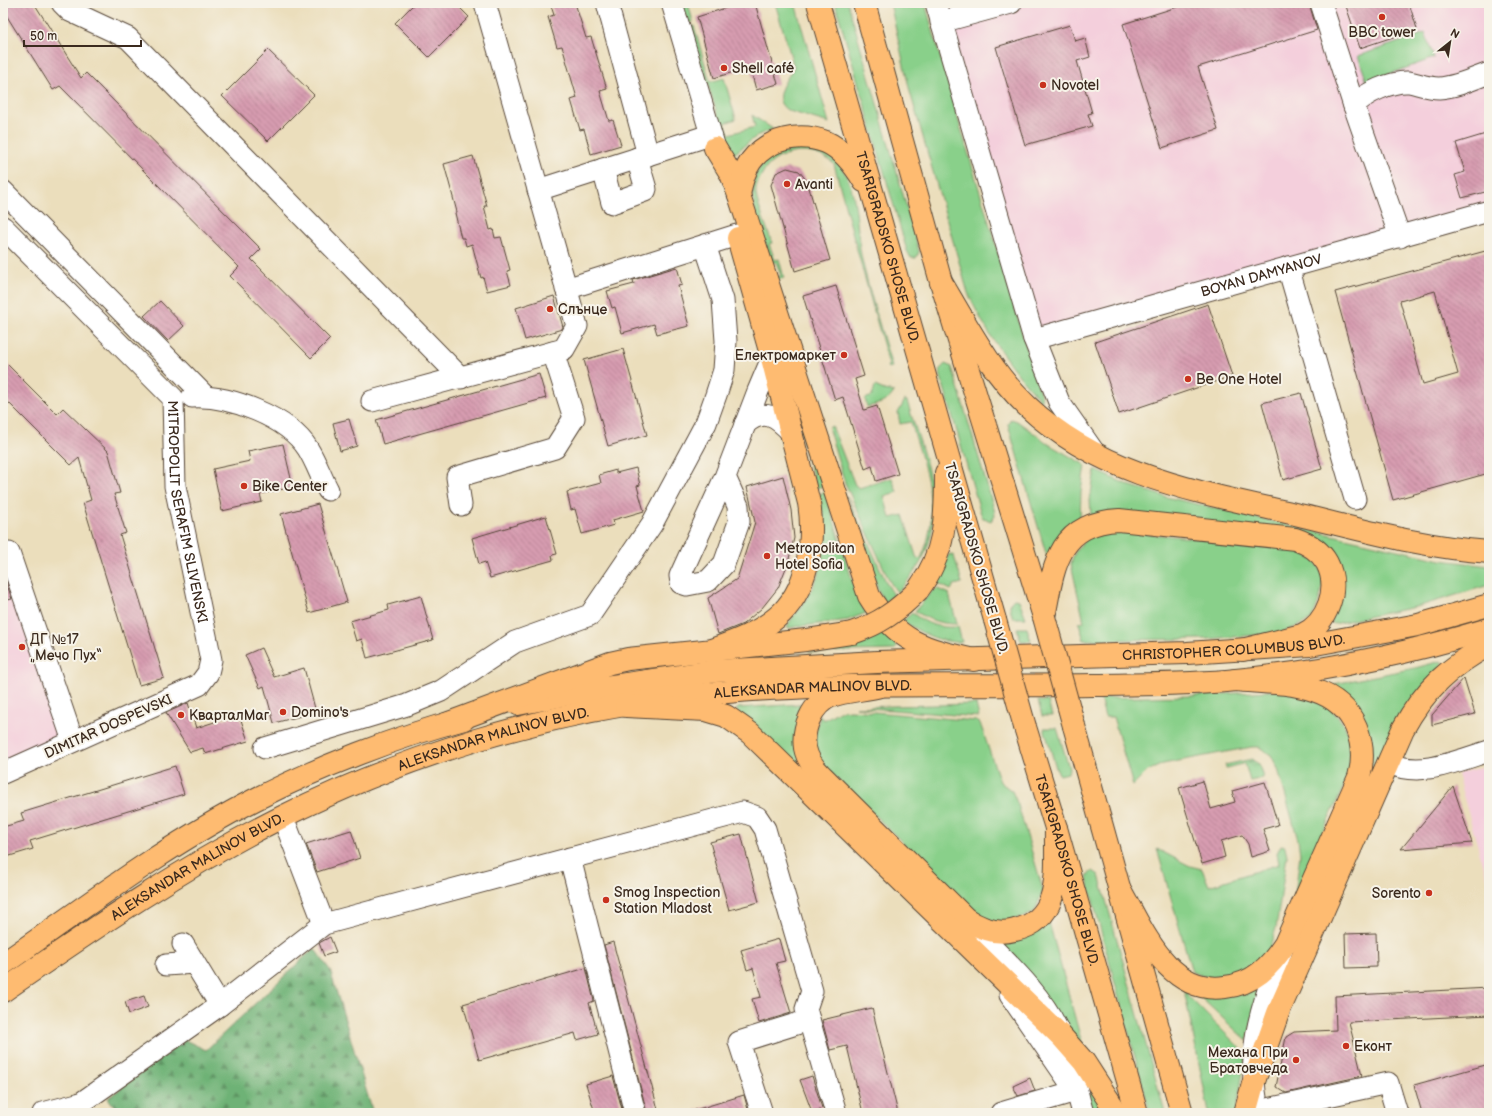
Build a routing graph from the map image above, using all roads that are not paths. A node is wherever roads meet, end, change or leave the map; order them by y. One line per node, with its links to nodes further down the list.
1 (62, 3): 30 (street)
2 (485, 3): 15 (street)
3 (607, 3): 13 (street)
4 (672, 3): 12 (street)
5 (818, 3): 19 (main road, TSARIGRADSKO SHOSE BLVD.)
6 (864, 3): 25 (main road)
7 (1011, 3): 9 (street)
8 (1321, 3): 11 (street)
9 (938, 13): 27 (street)
10 (1489, 73): 11 (street)
11 (1354, 106): 22 (street)
12 (712, 142): 13 (street); 17 (main road); 21 (main road)
13 (643, 156): 14 (street); 14 (street)
14 (603, 169): 15 (street)
15 (538, 190): 26 (street)
16 (3, 191): 31 (street)
17 (739, 195): 19 (main road); 50 (main road)
18 (1489, 211): 22 (street, BOYAN DAMYANOV)
19 (879, 216): 36 (main road, TSARIGRADSKO SHOSE BLVD.)
20 (3, 227): 32 (street, MITROPOLIT SERAFIM SLIVENSKI)
21 (737, 235): 23 (street); 29 (main road)
22 (1400, 237): 24 (street, BOYAN DAMYANOV)
23 (706, 245): 26 (street); 58 (street)
24 (1288, 267): 27 (street, BOYAN DAMYANOV); 40 (street)
25 (941, 282): 37 (main road); 45 (main road)
26 (566, 289): 28 (street)
27 (1034, 339): 37 (street)
28 (553, 352): 30 (street); 41 (street)
29 (772, 358): 34 (street); 35 (main road)
30 (461, 378): 33 (street)
31 (205, 396): 32 (street); 39 (street)
32 (173, 398): 51 (street, MITROPOLIT SERAFIM SLIVENSKI)
33 (372, 401)
34 (745, 424): 35 (street); 38 (street)
35 (792, 433): 48 (main road)
36 (946, 448): 48 (main road, bridge); 63 (main road, TSARIGRADSKO SHOSE BLVD., bridge)
37 (1097, 456): 42 (main road)
38 (725, 477): 38 (street)
39 (328, 490)
40 (1355, 499)
41 (461, 505)
42 (1489, 552)
43 (9, 553): 57 (street)
44 (1489, 605): 49 (main road, CHRISTOPHER COLUMBUS BLVD.)
45 (1044, 617): 49 (main road); 65 (main road, bridge)
46 (1489, 629): 52 (main road, CHRISTOPHER COLUMBUS BLVD.)
47 (1489, 645): 60 (main road)
48 (714, 648): 56 (main road)
49 (1242, 650): 50 (main road, CHRISTOPHER COLUMBUS BLVD.)
50 (974, 660): 56 (main road, ALEKSANDAR MALINOV BLVD.)
51 (208, 673): 57 (street, DIMITAR DOSPEVSKI)
52 (1235, 680): 54 (main road, CHRISTOPHER COLUMBUS BLVD.); 69 (main road)
53 (880, 686): 54 (main road, ALEKSANDAR MALINOV BLVD.); 55 (main road, ALEKSANDAR MALINOV BLVD.); 66 (main road)
54 (1044, 686)
55 (626, 706): 62 (main road, ALEKSANDAR MALINOV BLVD.); 70 (main road)
56 (446, 724): 72 (main road, ALEKSANDAR MALINOV BLVD.)
57 (73, 741): 61 (street, DIMITAR DOSPEVSKI)
58 (265, 748)
59 (1489, 751): 60 (street)
60 (1388, 763): 78 (main road)
61 (3, 773)
62 (283, 817): 67 (street); 74 (main road, ALEKSANDAR MALINOV BLVD.)
63 (1056, 828): 66 (main road); 88 (main road, TSARIGRADSKO SHOSE BLVD.)
64 (570, 858): 67 (street); 76 (street); 82 (street)
65 (1119, 888): 69 (main road); 89 (main road)
66 (956, 910): 77 (street)
67 (324, 924): 75 (street)
68 (183, 944): 71 (street)
69 (1285, 944): 78 (street)
70 (983, 958): 77 (main road); 79 (street)
71 (194, 963): 73 (street); 75 (street)
72 (3, 964)
73 (166, 965)
74 (3, 991)
75 (220, 1005): 81 (street)
76 (810, 1020): 83 (street); 84 (street)
77 (1061, 1036): 79 (street); 87 (main road)
78 (1253, 1084): 80 (main road)
79 (1076, 1091): 85 (street); 86 (street)
80 (1254, 1112): 90 (street)
81 (43, 1113)
82 (635, 1113)
83 (762, 1113)
84 (836, 1113)
85 (1002, 1113)
86 (1083, 1113)
87 (1117, 1113)
88 (1138, 1113)
89 (1182, 1113)
90 (1398, 1113)

